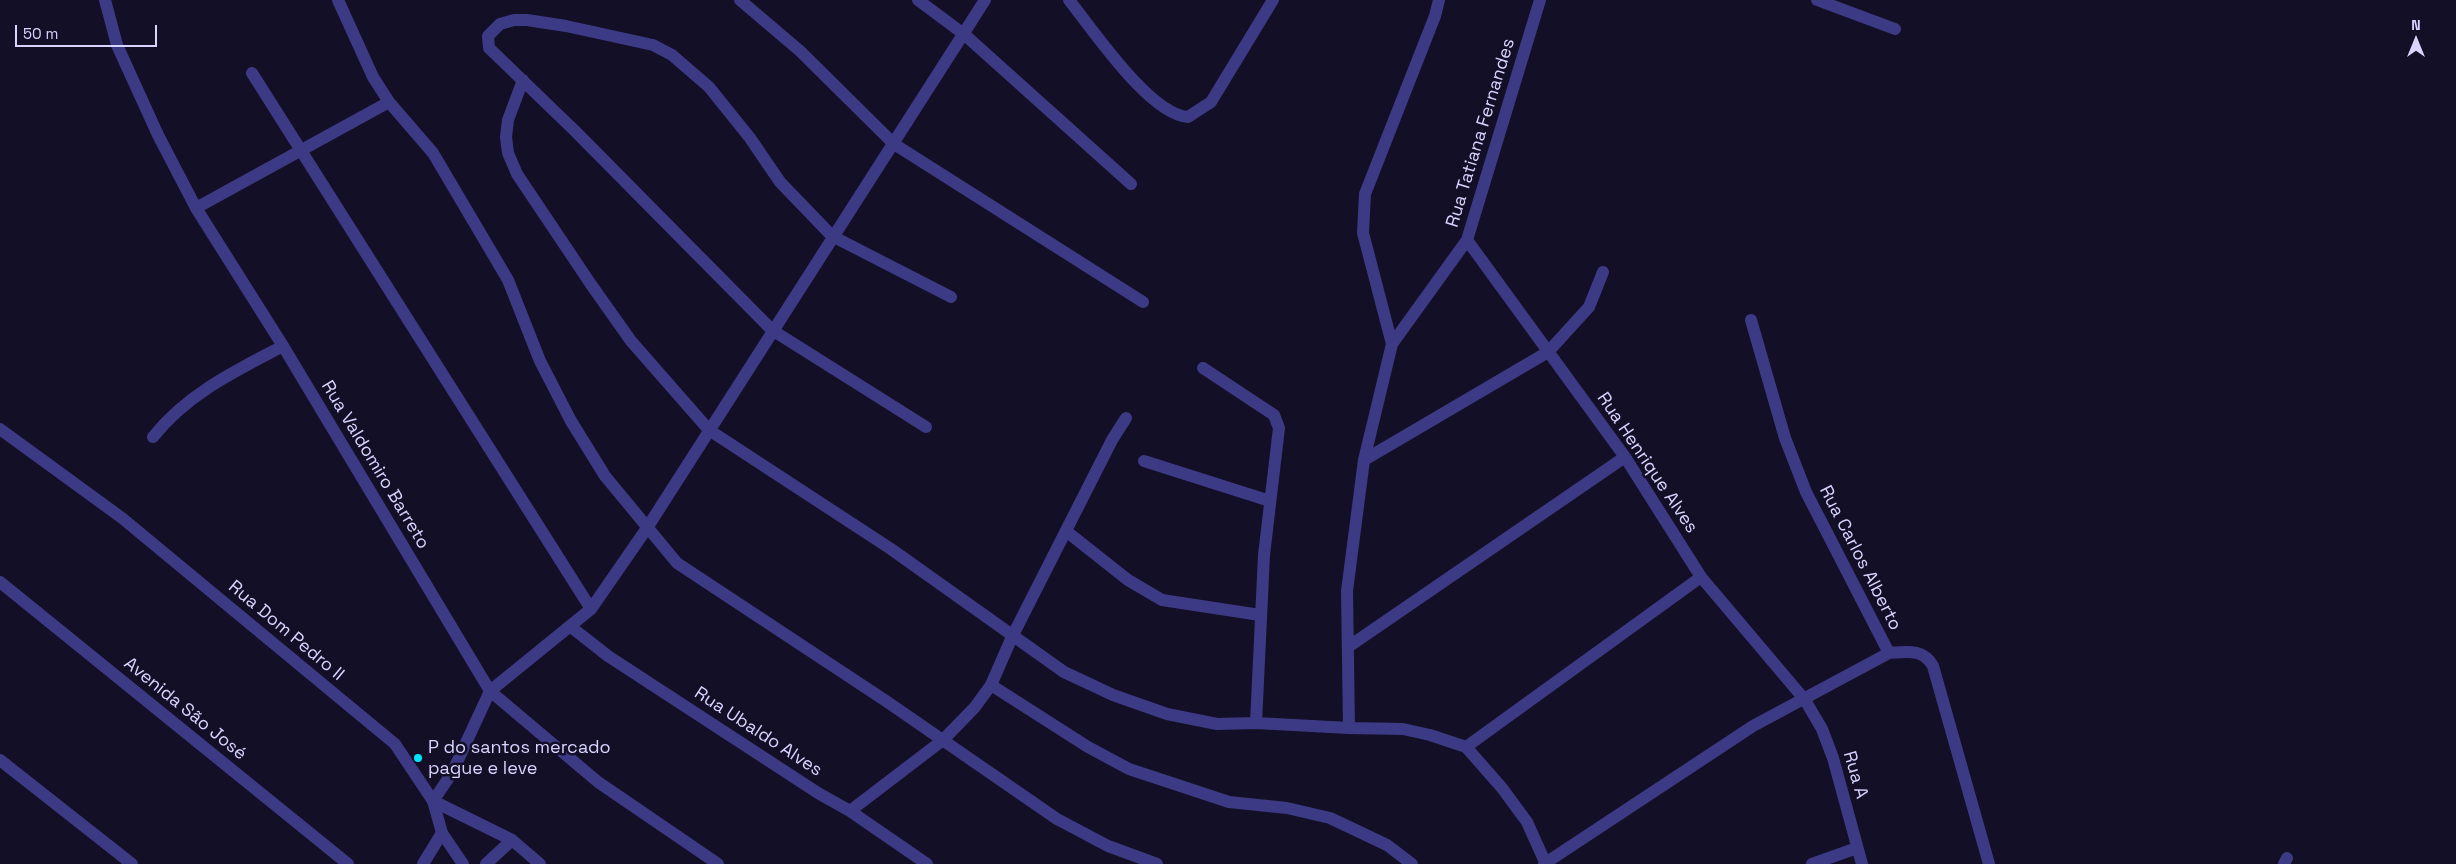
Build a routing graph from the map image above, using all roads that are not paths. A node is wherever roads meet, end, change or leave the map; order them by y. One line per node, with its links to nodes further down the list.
1 (105, 0): 19 (street, Rua Valdomiro Barreto)
2 (338, 0): 15 (street)
3 (740, 0): 16 (street)
4 (918, 0): 12 (street)
5 (985, 0): 12 (street)
6 (1069, 0): 7 (street)
7 (1273, 0)
8 (1439, 0): 27 (street)
9 (1540, 0): 21 (street, Rua Tatiana Fernandes)
10 (1817, 0): 11 (street)
11 (1895, 28)
12 (964, 35): 16 (street); 18 (street)
13 (252, 72): 17 (street)
14 (523, 80): 20 (street); 26 (street); 34 (street)
15 (389, 102): 17 (street); 40 (street)
16 (894, 144): 20 (street); 24 (street)
17 (300, 150): 19 (street); 44 (street)
18 (1131, 184)
19 (196, 208): 28 (street, Rua Valdomiro Barreto)
20 (832, 236): 23 (street); 26 (street)
21 (1467, 240): 27 (street, Rua Tatiana Fernandes); 29 (street, Rua Henrique Alves)
22 (1603, 272): 29 (street)
23 (951, 297)
24 (1143, 302)
25 (1751, 320): 49 (street, Rua Carlos Alberto)
26 (772, 330): 32 (street); 34 (street)
27 (1392, 344): 37 (street)
28 (283, 346): 35 (street); 51 (street, Rua Valdomiro Barreto)
29 (1548, 352): 36 (street, Rua Henrique Alves); 37 (street)
30 (1203, 368): 39 (street)
31 (1126, 418): 41 (street)
32 (926, 426)
33 (0, 429): 58 (street, Rua Dom Pedro II)
34 (709, 430): 40 (street); 47 (street)
35 (152, 437)
36 (1625, 457): 42 (street, Rua Henrique Alves); 48 (street)
37 (1364, 460): 48 (street)
38 (1144, 461): 39 (street)
39 (1270, 501): 45 (street)
40 (647, 528): 44 (street); 55 (street)
41 (1066, 531): 45 (street); 47 (street)
42 (1701, 577): 52 (street, Rua Henrique Alves); 56 (street)
43 (0, 582): 65 (street, Avenida São José)
44 (591, 609): 46 (street)
45 (1260, 615): 53 (street)
46 (571, 628): 51 (street); 59 (street, Rua Ubaldo Alves)
47 (1012, 637): 50 (street); 53 (street)
48 (1348, 647): 54 (street)
49 (1889, 653): 52 (street); 76 (street, Rua Carlos Alberto)
50 (991, 685): 55 (street); 73 (street)
51 (490, 691): 58 (street); 70 (street, Rua Valdomiro Barreto)
52 (1805, 700): 62 (street, Rua A); 63 (street)
53 (1256, 723): 54 (street)
54 (1349, 728): 56 (street)
55 (943, 740): 59 (street); 72 (street)
56 (1466, 747): 63 (street)
57 (0, 760): 64 (street)
58 (434, 800): 60 (street); 61 (street, Rua Dom Pedro II)
59 (850, 811): 71 (street, Rua Ubaldo Alves)
60 (442, 833): 66 (street); 67 (street)
61 (512, 840): 68 (street); 69 (street, Rua Dom Pedro II)
62 (1858, 848): 74 (street); 75 (street, Rua A)
63 (1544, 863)
64 (132, 864)
65 (348, 864)
66 (423, 864)
67 (462, 864)
68 (486, 864)
69 (540, 864)
70 (718, 864)
71 (927, 864)
72 (1157, 864)
73 (1412, 864)
74 (1812, 864)
75 (1862, 864)
76 (1989, 864)

